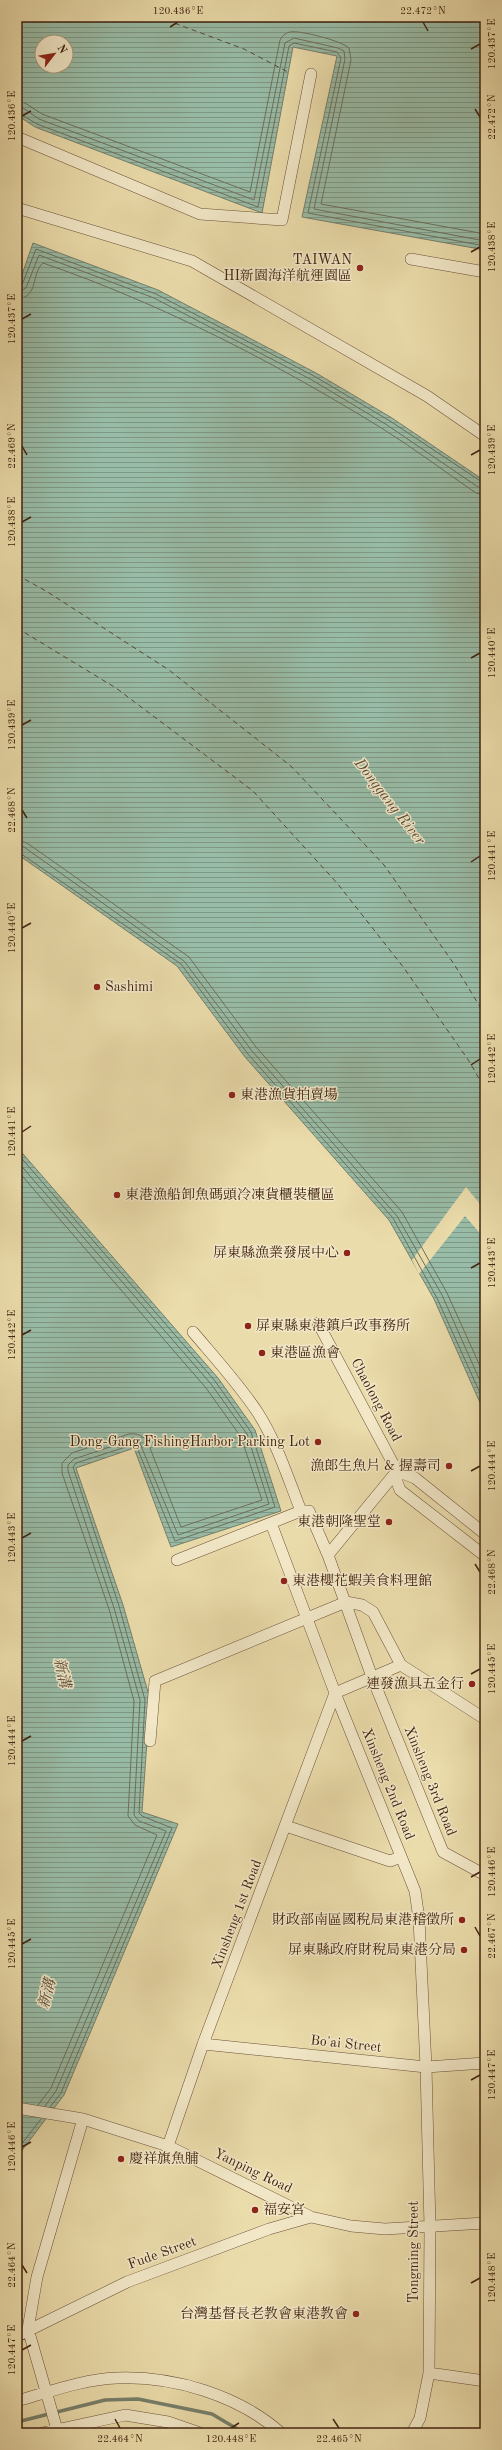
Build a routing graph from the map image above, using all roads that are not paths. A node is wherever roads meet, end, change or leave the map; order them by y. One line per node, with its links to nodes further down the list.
1 (311, 74): 2 (street)
2 (17, 137)
3 (17, 208): 6 (street)
4 (412, 259): 5 (street)
5 (485, 272)
6 (485, 436)
7 (318, 1323): 9 (street, Chaolong Road)
8 (193, 1332): 10 (street, Xinsheng 3rd Road)
9 (397, 1471): 12 (street); 13 (street); 14 (street, Chaolong Road)
10 (301, 1511): 11 (street); 13 (street, Xinsheng 3rd Road)
11 (271, 1523): 15 (street); 17 (street, Xinsheng 2nd Road)
12 (485, 1534)
13 (328, 1555): 16 (street, Xinsheng 3rd Road)
14 (485, 1556)
15 (177, 1560)
16 (346, 1602): 17 (street); 18 (street); 19 (street, Xinsheng 3rd Road)
17 (308, 1618): 20 (street, Xinsheng 2nd Road); 22 (street)
18 (401, 1665): 19 (street); 21 (street)
19 (372, 1677): 20 (street); 25 (street, Xinsheng 3rd Road)
20 (335, 1692): 23 (street, Xinsheng 1st Road); 24 (street, Xinsheng 2nd Road)
21 (485, 1719)
22 (150, 1741)
23 (286, 1826): 24 (street); 26 (street, Xinsheng 1st Road)
24 (401, 1857): 28 (street, Xinsheng 2nd Road)
25 (485, 1875)
26 (203, 2044): 28 (street, Bo'ai Street); 31 (street, Xinsheng 1st Road)
27 (485, 2063): 28 (street, Bo'ai Street)
28 (426, 2067): 34 (street, Tongming Street)
29 (17, 2108): 30 (street, Yanping Road)
30 (83, 2119): 31 (street, Yanping Road); 35 (street)
31 (168, 2146): 32 (street, Yanping Road)
32 (311, 2217): 34 (street, Yanping Road); 35 (street, Fude Street)
33 (485, 2223): 34 (street, Yanping Road)
34 (430, 2227): 37 (street, Tongming Street)
35 (28, 2329): 36 (street, Fude Street); 39 (street)
36 (17, 2336)
37 (429, 2373): 38 (street); 45 (street, Tongming Street)
38 (485, 2381)
39 (47, 2398): 40 (street); 41 (street); 44 (street)
40 (17, 2401)
41 (56, 2428): 42 (street); 43 (street)
42 (42, 2433)
43 (200, 2433)
44 (280, 2433)
45 (412, 2433)

